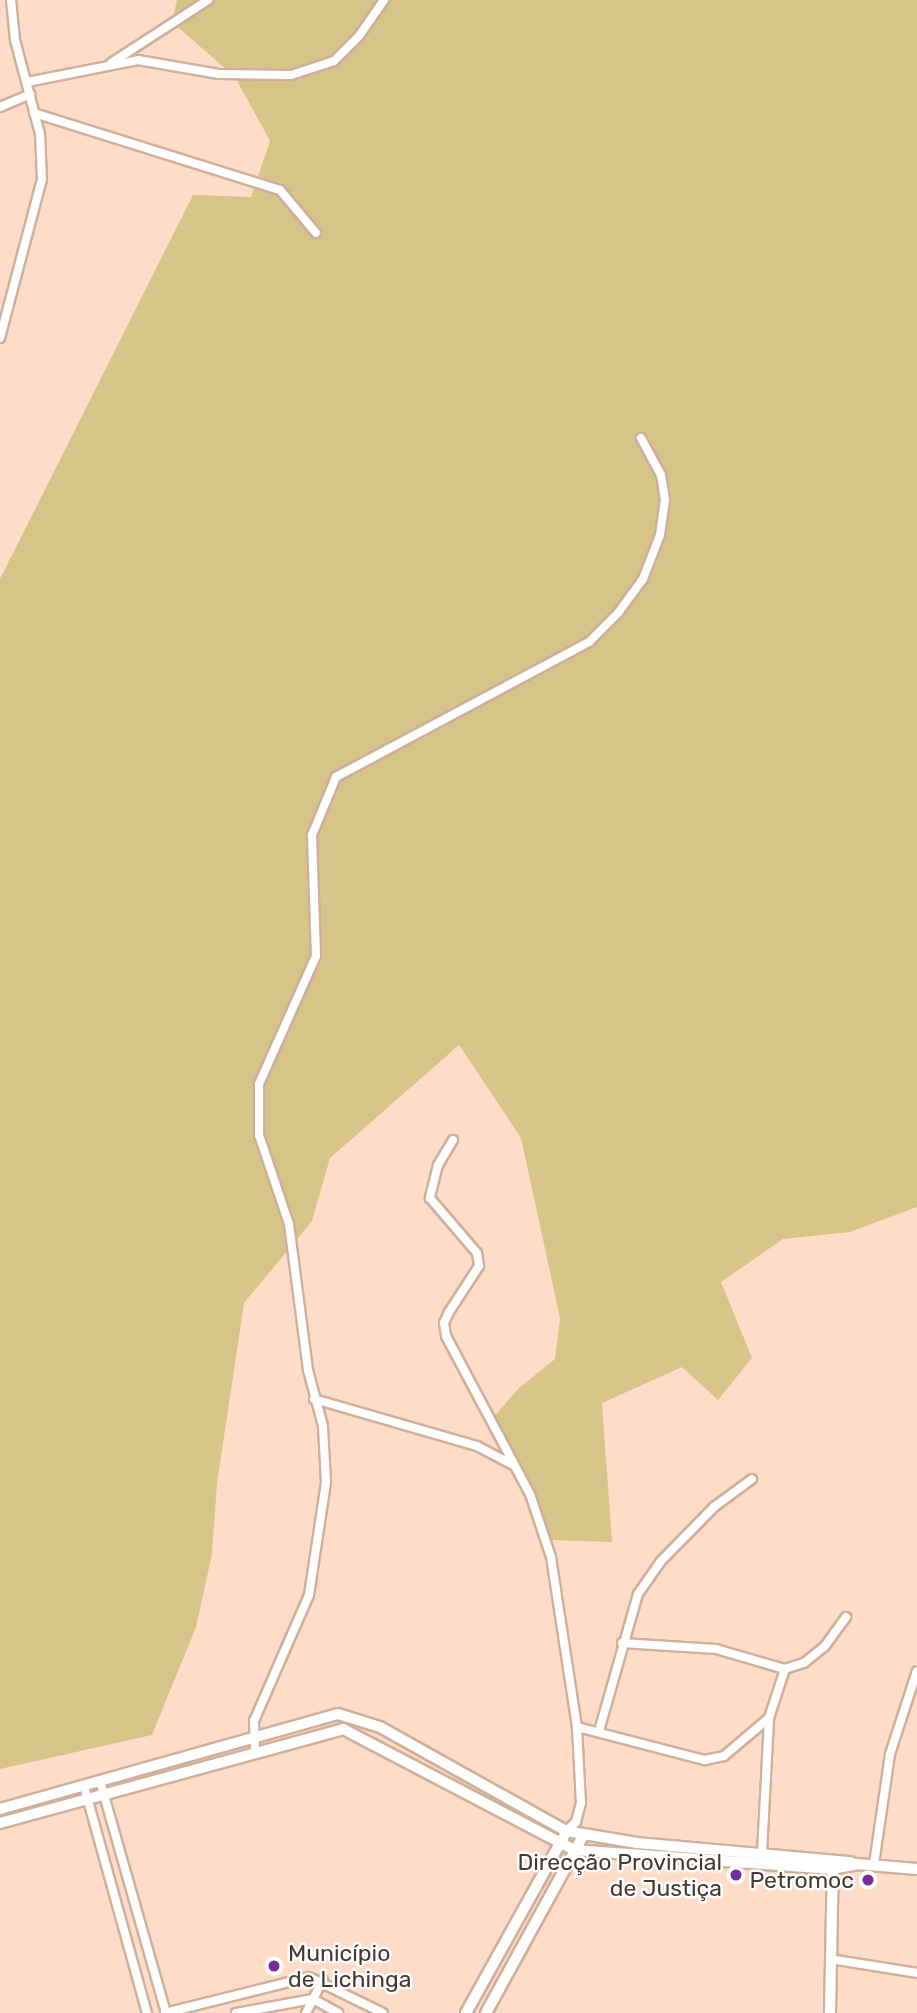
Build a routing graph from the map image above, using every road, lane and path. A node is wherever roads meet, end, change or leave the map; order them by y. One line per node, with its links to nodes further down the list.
1 (11, 0): 5 (street)
2 (208, 0): 4 (street)
3 (384, 0): 4 (street)
4 (109, 64): 5 (street)
5 (27, 82): 6 (street)
6 (30, 94): 7 (street); 8 (street)
7 (0, 107)
8 (34, 113): 9 (street); 10 (street)
9 (316, 233)
10 (0, 338)
11 (641, 438): 13 (street)
12 (453, 1140): 14 (street)
13 (314, 1399): 14 (street); 25 (street)
14 (515, 1466): 22 (street)
15 (752, 1479): 17 (street)
16 (846, 1617): 18 (street)
17 (622, 1643): 18 (street); 24 (street)
18 (785, 1669): 21 (street)
19 (917, 1671): 46 (street)
20 (338, 1714): 23 (main road); 25 (main road); 28 (main road)
21 (769, 1718): 24 (street); 44 (street)
22 (577, 1727): 24 (street); 38 (street)
23 (343, 1729): 26 (main road); 30 (main road)
24 (598, 1731)
25 (251, 1736): 26 (street); 27 (main road)
26 (255, 1750): 29 (main road)
27 (191, 1754): 29 (main road); 32 (main road)
28 (444, 1764): 30 (main road); 31 (main road)
29 (193, 1768): 35 (main road)
30 (438, 1777): 34 (main road)
31 (469, 1778): 34 (main road); 40 (main road)
32 (100, 1782): 33 (main road); 35 (street)
33 (84, 1786): 36 (street); 37 (main road)
34 (461, 1791): 42 (main road)
35 (104, 1795): 36 (main road); 48 (street)
36 (88, 1800): 39 (main road); 49 (street)
37 (0, 1809)
38 (576, 1822): 40 (street); 41 (street)
39 (0, 1823)
40 (566, 1831): 41 (main road); 42 (street)
41 (583, 1836): 43 (street); 44 (main road)
42 (559, 1845): 43 (main road); 62 (street)
43 (574, 1850): 45 (main road); 63 (street)
44 (762, 1853): 45 (main road)
45 (832, 1864): 46 (main road); 50 (street)
46 (874, 1864): 47 (main road)
47 (917, 1869)
48 (134, 1907): 49 (street); 57 (street)
49 (119, 1912): 56 (street)
50 (830, 1959): 51 (street); 64 (street)
51 (917, 1973)
52 (323, 1980): 53 (street); 54 (street); 61 (street)
53 (263, 1987): 55 (street); 57 (street)
54 (313, 1999): 55 (street); 59 (street); 60 (street)
55 (266, 2006): 58 (street)
56 (147, 2013)
57 (166, 2013)
58 (236, 2013)
59 (306, 2013)
60 (338, 2013)
61 (383, 2013)
62 (466, 2013)
63 (486, 2013)
64 (830, 2013)

